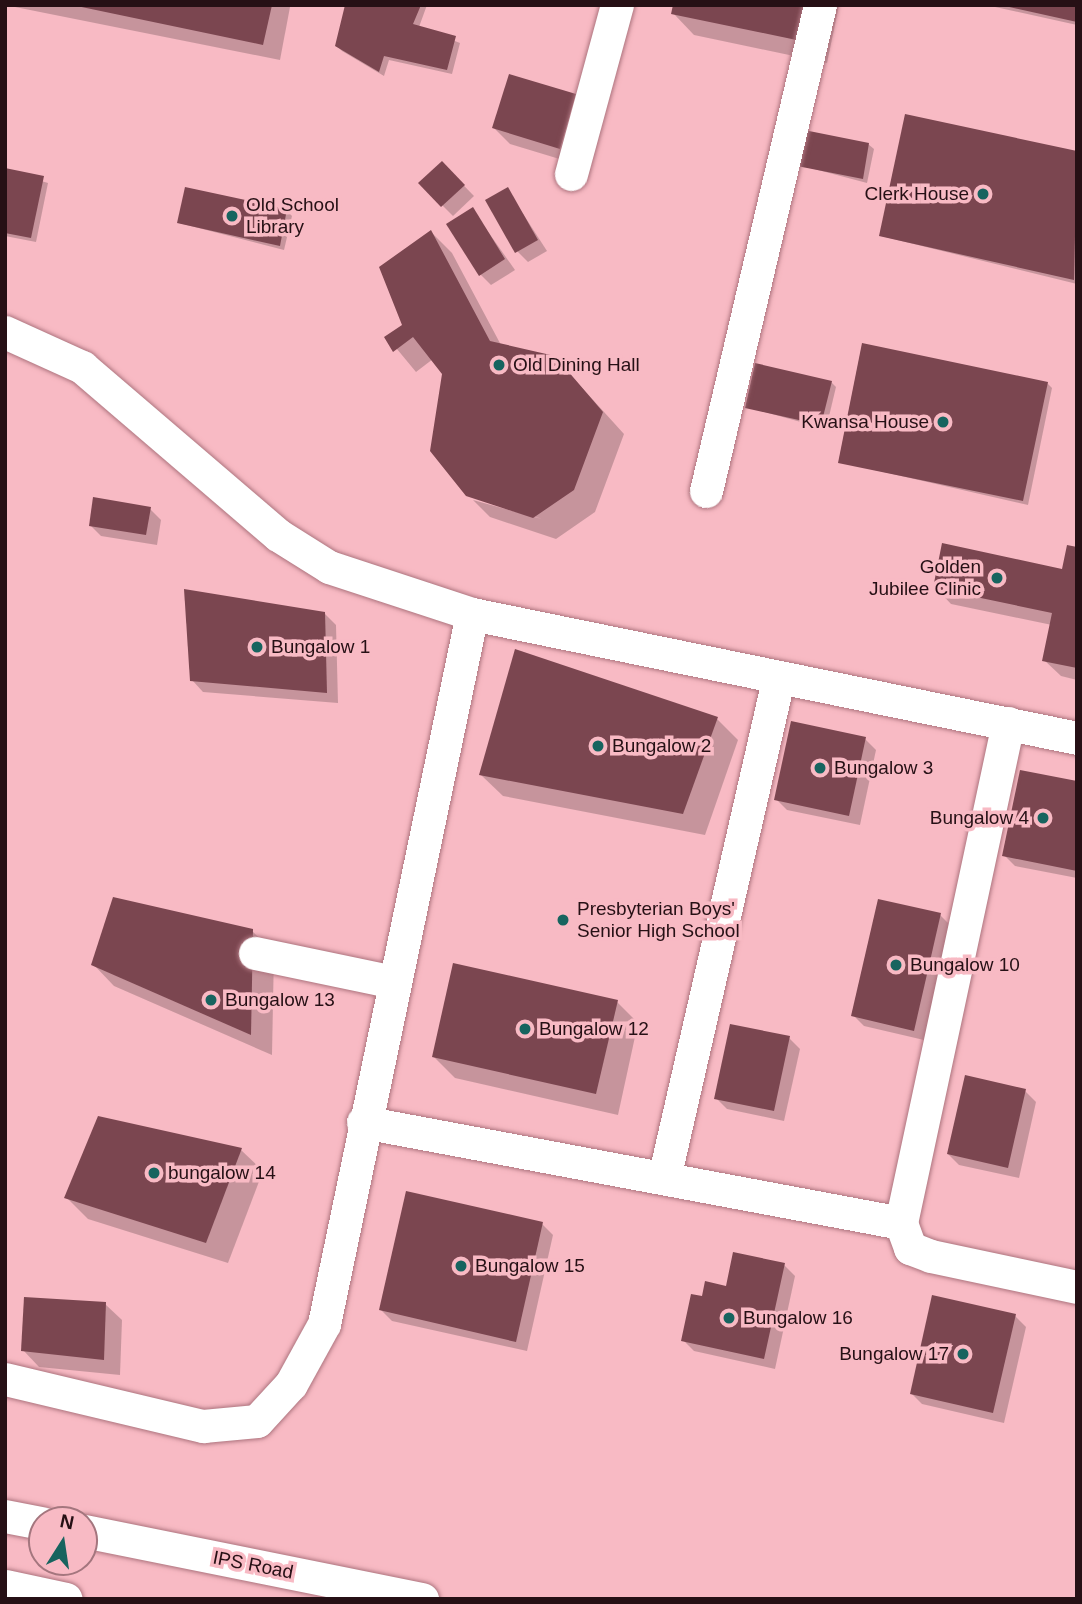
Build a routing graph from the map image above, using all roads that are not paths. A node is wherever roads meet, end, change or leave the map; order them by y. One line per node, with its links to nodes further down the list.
1 (617, 5): 3 (street)
2 (820, 5): 5 (street)
3 (571, 174)
4 (13, 342): 6 (street)
5 (706, 491)
6 (472, 614): 7 (street); 11 (street)
7 (778, 680): 8 (street); 13 (street)
8 (1008, 723): 9 (street); 14 (street)
9 (1077, 738)
10 (255, 953): 11 (street)
11 (394, 982): 12 (street)
12 (363, 1122): 13 (street); 16 (street)
13 (664, 1178): 14 (street)
14 (901, 1223): 15 (street)
15 (1077, 1287)
16 (5, 1379)
17 (5, 1516): 18 (street)
18 (28, 1520)
19 (98, 1534): 22 (street, IPS Road)
20 (5, 1586): 21 (street)
21 (66, 1599)
22 (422, 1599)

